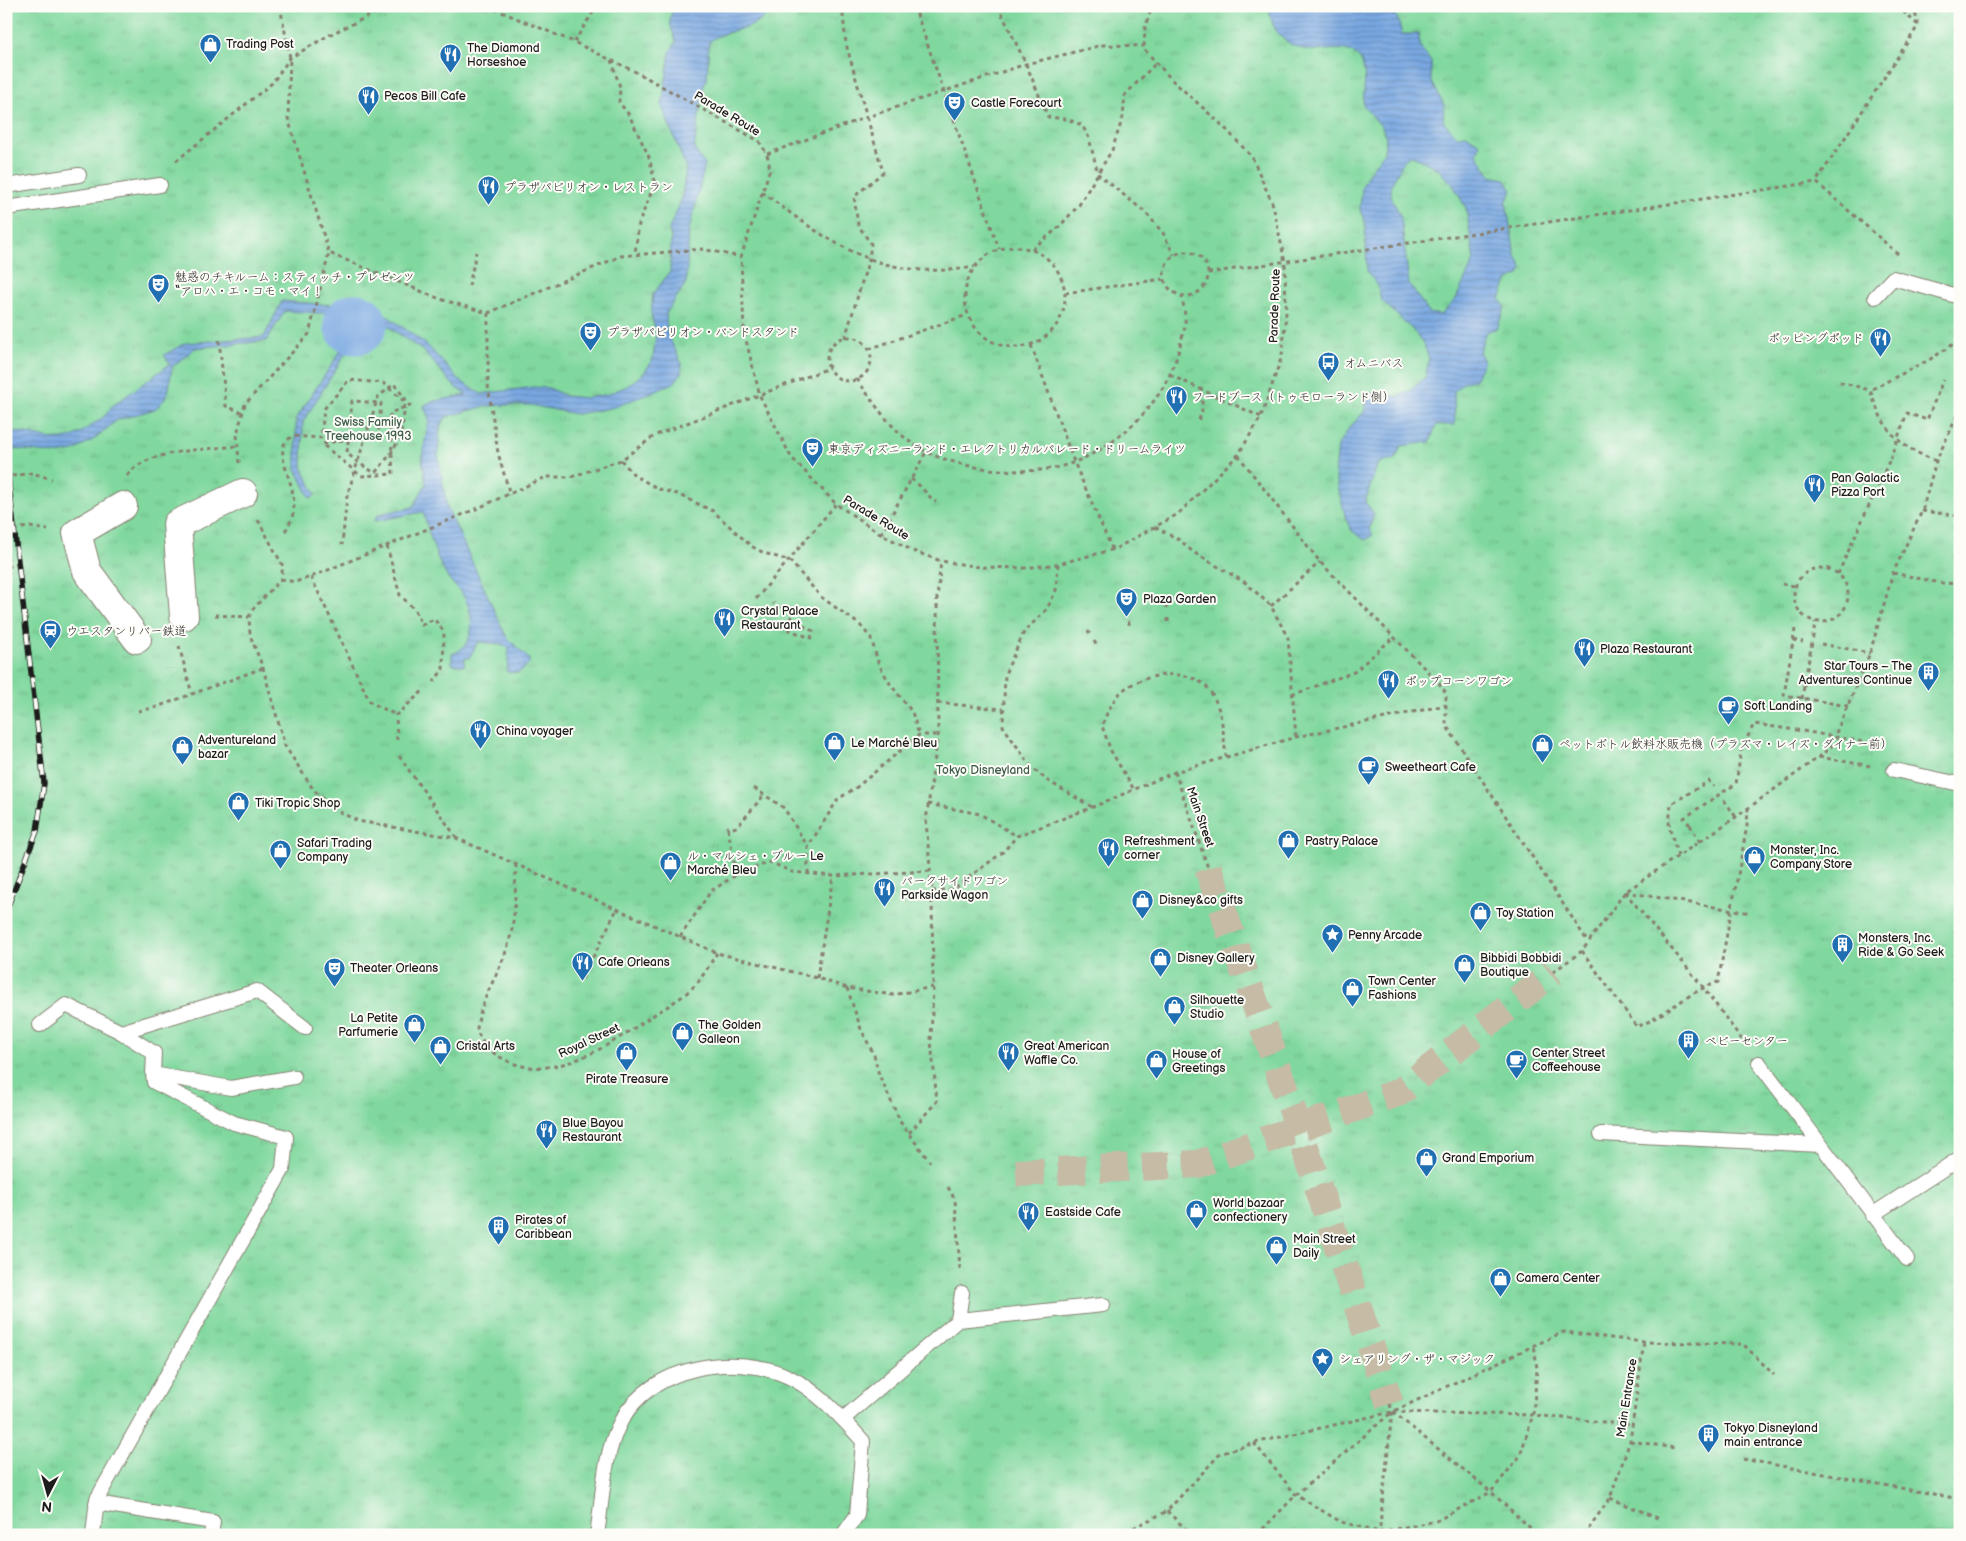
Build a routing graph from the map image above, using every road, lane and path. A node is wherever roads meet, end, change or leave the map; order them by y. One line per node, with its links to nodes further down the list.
1 (280, 6): 14 (path)
2 (390, 6): 14 (path)
3 (488, 6): 12 (path, Parade Route)
4 (597, 6): 12 (path)
5 (842, 6): 19 (path)
6 (914, 6): 18 (path)
7 (998, 6): 17 (path)
8 (1152, 6): 13 (path)
9 (1897, 6): 11 (path)
10 (1914, 6): 11 (path)
11 (1918, 26): 24 (path)
12 (574, 42): 15 (path, Parade Route)
13 (1144, 46): 16 (path, Parade Route); 17 (path)
14 (290, 58): 21 (path); 32 (path)
15 (611, 60): 20 (path, Parade Route); 33 (path)
16 (1156, 63): 22 (path); 38 (path, Parade Route)
17 (1026, 64): 18 (path); 22 (path)
18 (942, 92): 19 (path); 29 (path)
19 (867, 117): 20 (path); 36 (path)
20 (767, 154): 27 (path, Parade Route)
21 (176, 161)
22 (1098, 174): 30 (path); 34 (path)
23 (78, 175): 25 (lane)
24 (1816, 182): 37 (path); 38 (path)
25 (6, 186)
26 (160, 186): 28 (lane)
27 (762, 192): 35 (path, Parade Route); 36 (path)
28 (6, 208)
29 (999, 249): 30 (path); 39 (path)
30 (1032, 249): 43 (path)
31 (476, 252): 42 (path)
32 (329, 253): 47 (path); 63 (path)
33 (635, 253): 35 (path); 47 (path)
34 (1174, 255): 40 (path); 41 (path)
35 (741, 257): 61 (path, Parade Route)
36 (869, 259): 39 (path); 49 (path)
37 (1904, 259)
38 (1285, 262): 40 (path); 64 (path, Parade Route)
39 (974, 266): 48 (path)
40 (1208, 274): 44 (path)
41 (1163, 279): 43 (path); 44 (path)
42 (469, 286)
43 (1065, 293): 52 (path)
44 (1182, 296): 55 (path)
45 (1960, 297): 46 (lane)
46 (1875, 298)
47 (488, 313): 76 (path)
48 (967, 315): 52 (path); 53 (path)
49 (845, 338): 53 (path); 54 (path)
50 (219, 340): 63 (path)
51 (1960, 340): 60 (path)
52 (1030, 345): 71 (path)
53 (869, 349): 56 (path)
54 (829, 368): 56 (path); 61 (path)
55 (1170, 375): 59 (path); 71 (path)
56 (857, 379): 67 (path)
57 (1943, 380): 96 (path, bridge)
58 (1840, 382): 60 (path)
59 (1202, 390): 64 (path); 65 (path)
60 (1870, 390): 70 (path)
61 (760, 396): 69 (path); 78 (path, Parade Route)
62 (1960, 410): 70 (path)
63 (242, 412): 66 (path)
64 (1261, 417): 68 (path, Parade Route)
65 (1199, 420)
66 (237, 446): 75 (path); 79 (path)
67 (926, 452): 71 (path); 74 (path)
68 (1238, 455): 82 (path, Parade Route); 93 (path)
69 (621, 460): 76 (path); 91 (path)
70 (1936, 461): 80 (path)
71 (1074, 462): 90 (path)
72 (12, 476): 73 (path)
73 (52, 479)
74 (911, 479): 77 (path); 86 (path)
75 (243, 493): 99 (path); 110 (street)
76 (510, 495): 88 (path)
77 (936, 502)
78 (836, 504): 86 (path, Parade Route); 91 (path)
79 (123, 506): 85 (street)
80 (1922, 511): 81 (path); 97 (path)
81 (1960, 516)
82 (1154, 527): 90 (path, Parade Route); 105 (path)
83 (6, 530): 85 (path)
84 (285, 531): 87 (path)
85 (77, 533): 113 (street)
86 (881, 534): 92 (path, Parade Route)
87 (342, 545)
88 (387, 546): 98 (path); 121 (path)
89 (6, 549): 95 (path)
90 (1112, 549): 94 (path, Parade Route)
91 (790, 561): 103 (path); 133 (path)
92 (941, 561): 94 (path, Parade Route); 126 (path)
93 (1320, 562): 105 (path); 112 (path)
94 (1058, 564): 129 (path)
95 (10, 573)
96 (1838, 574): 102 (path); 108 (path)
97 (1893, 574): 101 (path); 119 (path)
98 (311, 577): 99 (path); 131 (path)
99 (281, 579): 120 (path)
100 (1782, 584): 102 (path)
101 (1960, 584)
102 (1794, 586): 108 (path)
103 (756, 599)
104 (773, 602): 107 (path)
105 (1271, 606): 124 (path)
106 (1128, 620): 109 (path)
107 (765, 621)
108 (1815, 622): 125 (path, bridge)
109 (1130, 625)
110 (181, 628): 123 (path)
111 (1795, 629): 114 (path)
112 (1394, 637): 124 (path); 127 (path)
113 (137, 639)
114 (1793, 640): 116 (path); 125 (path)
115 (1094, 641): 118 (path)
116 (1803, 642)
117 (1820, 644): 119 (path)
118 (1097, 646)
119 (1870, 653): 128 (path)
120 (262, 668): 123 (path); 155 (path)
121 (434, 682)
122 (424, 690): 131 (path)
123 (192, 694): 130 (path)
124 (1292, 695): 135 (path)
125 (1802, 699): 128 (path)
126 (938, 703): 129 (path); 134 (path)
127 (1446, 705): 135 (path); 171 (path)
128 (1848, 706): 132 (path)
129 (1004, 709): 151 (path)
130 (138, 711)
131 (396, 715): 136 (path)
132 (1836, 733)
133 (919, 735): 134 (path); 157 (path)
134 (938, 735): 150 (path)
135 (1296, 736): 140 (path)
136 (397, 740)
137 (1835, 742): 141 (path)
138 (1880, 745): 156 (path, bridge)
139 (399, 756): 155 (path)
140 (1226, 756): 143 (path); 147 (path)
141 (1819, 757): 142 (path); 152 (path)
142 (1894, 770): 144 (lane)
143 (1175, 772): 147 (path); 160 (path, Main Street)
144 (1960, 784)
145 (1714, 787): 158 (path)
146 (754, 788): 148 (path)
147 (1134, 788): 151 (path)
148 (764, 795): 157 (path); 163 (path)
149 (1724, 800): 153 (path)
150 (928, 804): 154 (path); 161 (path)
151 (1093, 807): 154 (path)
152 (1748, 807): 153 (path); 168 (path)
153 (1736, 817): 156 (path)
154 (1016, 836): 165 (path)
155 (456, 838): 159 (path)
156 (1700, 842): 158 (path)
157 (808, 847): 162 (path)
158 (1678, 856): 166 (path)
159 (516, 864): 167 (path); 173 (path, Royal Street)
160 (1208, 868)
161 (930, 871): 164 (path); 165 (path)
162 (808, 874): 163 (path); 164 (path)
163 (736, 875): 170 (path)
164 (833, 876): 175 (path)
165 (932, 890): 177 (path)
166 (1624, 892): 168 (path); 171 (path); 178 (path)
167 (618, 909): 170 (path); 176 (path)
168 (1732, 909): 169 (path); 178 (path)
169 (1751, 913)
170 (680, 937): 173 (path)
171 (1588, 942): 172 (path)
172 (1582, 951): 174 (path); 178 (path)
173 (717, 953): 175 (path)
174 (1553, 972)
175 (817, 978): 179 (path)
176 (582, 979)
177 (933, 987): 179 (path); 186 (path)
178 (1703, 987): 183 (path)
179 (847, 988): 186 (path)
180 (40, 1025): 182 (lane)
181 (305, 1028): 182 (lane)
182 (121, 1032): 184 (lane)
183 (1759, 1063): 188 (lane)
184 (153, 1074): 185 (lane); 213 (lane)
185 (294, 1077)
186 (909, 1133): 190 (path)
187 (1601, 1134): 188 (lane)
188 (1820, 1145): 192 (lane)
189 (1960, 1158): 192 (lane)
190 (930, 1162)
191 (948, 1187): 194 (path)
192 (1872, 1215): 193 (lane)
193 (1907, 1259)
194 (962, 1293): 196 (lane)
195 (1103, 1305): 196 (lane)
196 (958, 1320): 203 (lane)
197 (1644, 1342): 198 (path); 199 (path); 204 (path, Main Entrance)
198 (1534, 1343): 201 (path); 202 (path)
199 (1774, 1376)
200 (1390, 1404): 201 (path)
201 (1392, 1412): 202 (path); 206 (path); 209 (path); 210 (path); 216 (path)
202 (1533, 1415): 204 (path); 209 (path)
203 (843, 1419): 219 (lane); 220 (lane)
204 (1632, 1425): 205 (path, Main Entrance)
205 (1630, 1441): 207 (path); 211 (path, Main Entrance)
206 (1254, 1443): 210 (path); 214 (path)
207 (1675, 1448)
208 (1743, 1459): 212 (path)
209 (1491, 1492): 216 (path); 224 (path)
210 (1296, 1495): 216 (path); 223 (path)
211 (1610, 1498): 215 (path); 225 (path, Main Entrance)
212 (1960, 1499)
213 (96, 1503): 217 (lane); 218 (lane)
214 (1167, 1511): 221 (path); 222 (path)
215 (1660, 1519)
216 (1380, 1533)
217 (93, 1535)
218 (211, 1535)
219 (597, 1535)
220 (843, 1535)
221 (1119, 1535)
222 (1192, 1535)
223 (1257, 1535)
224 (1538, 1535)
225 (1584, 1535)

